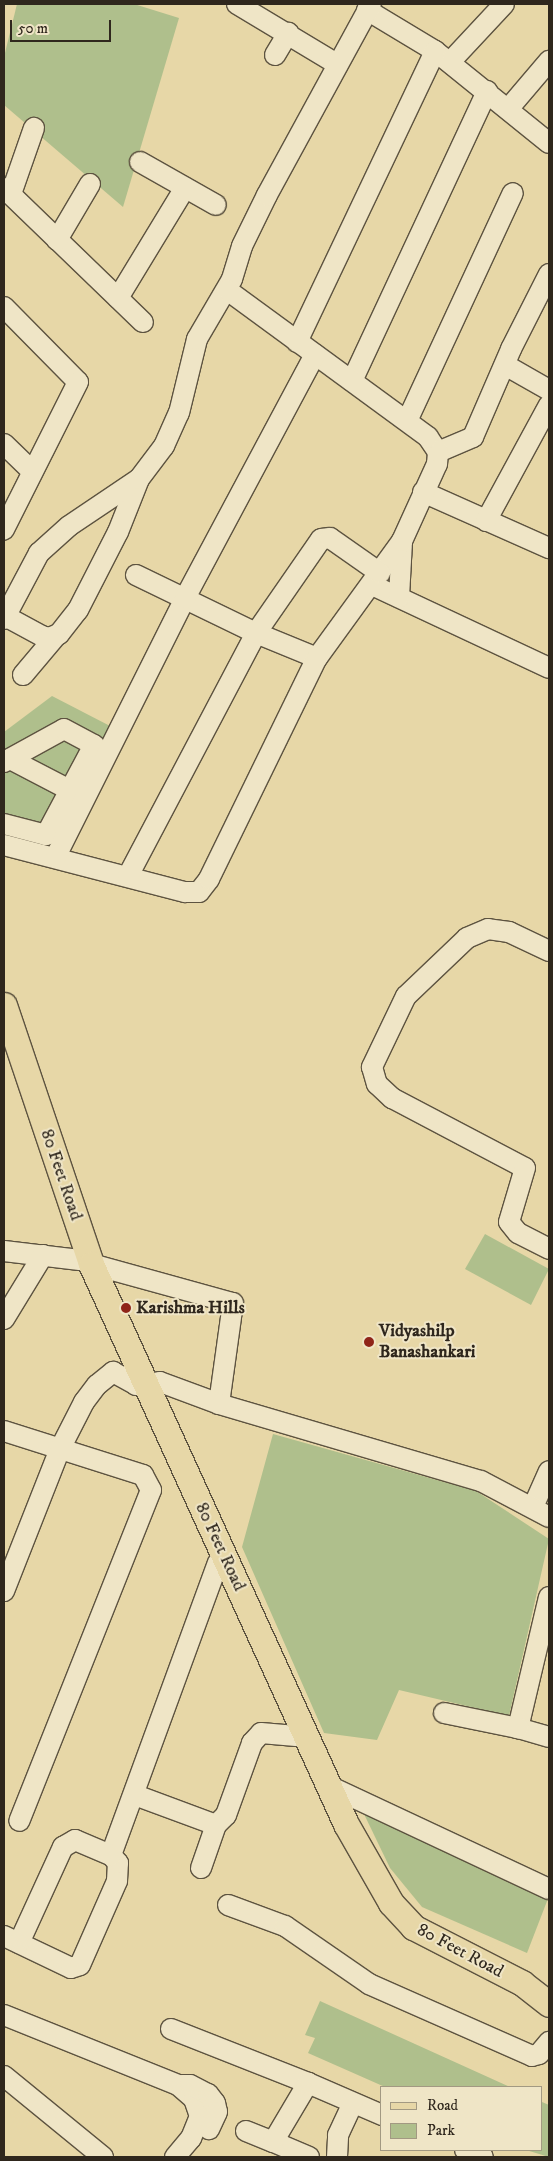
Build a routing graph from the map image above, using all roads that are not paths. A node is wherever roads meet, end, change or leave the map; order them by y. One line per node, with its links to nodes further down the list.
1 (237, 4): 4 (street)
2 (504, 4): 6 (street)
3 (369, 7): 6 (street); 8 (street)
4 (288, 33): 5 (street); 8 (street)
5 (274, 55)
6 (443, 57): 9 (street); 25 (street)
7 (549, 61): 10 (street)
8 (337, 64): 21 (street)
9 (487, 91): 10 (street); 28 (street)
10 (509, 108): 12 (street)
11 (34, 128): 16 (street)
12 (549, 143)
13 (140, 162): 15 (street)
14 (90, 184): 19 (street)
15 (185, 188): 18 (street); 22 (street)
16 (7, 191): 19 (street)
17 (513, 193): 31 (street)
18 (216, 205)
19 (57, 240): 22 (street)
20 (549, 274): 27 (street)
21 (227, 290): 25 (street); 35 (street)
22 (118, 298): 24 (street)
23 (4, 307): 34 (street)
24 (143, 322)
25 (297, 342): 26 (street)
26 (315, 355): 28 (street); 44 (street)
27 (505, 365): 29 (street); 33 (street)
28 (352, 381): 31 (street)
29 (549, 390)
30 (548, 411): 37 (street)
31 (407, 420): 33 (street)
32 (4, 444): 34 (street)
33 (438, 452): 36 (street)
34 (31, 470): 38 (street)
35 (138, 479): 45 (street); 47 (street)
36 (423, 492): 37 (street); 39 (street)
37 (486, 521): 40 (street)
38 (4, 529)
39 (402, 541): 42 (street); 43 (street)
40 (549, 548)
41 (136, 575): 44 (street)
42 (376, 578): 43 (street); 46 (street); 48 (street)
43 (399, 597): 49 (street)
44 (185, 598): 46 (street); 52 (street)
45 (5, 618): 47 (street)
46 (256, 633): 48 (street); 56 (street)
47 (56, 637): 50 (street)
48 (317, 658): 56 (street)
49 (549, 668)
50 (23, 675)
51 (7, 761): 52 (street); 52 (street)
52 (78, 794): 53 (street); 55 (street)
53 (4, 824)
54 (4, 845): 55 (street)
55 (56, 856): 56 (street)
56 (128, 876)
57 (549, 951): 60 (street)
58 (4, 1005): 63 (main road, 80 Feet Road)
59 (4, 1037): 63 (main road, 80 Feet Road)
60 (549, 1249)
61 (4, 1251): 62 (street)
62 (42, 1255): 63 (street); 64 (street)
63 (85, 1262): 65 (main road, 80 Feet Road); 66 (street)
64 (4, 1319)
65 (142, 1384): 66 (street); 68 (street); 71 (main road, 80 Feet Road); 78 (main road, 80 Feet Road)
66 (219, 1404): 70 (street)
67 (4, 1431): 68 (street)
68 (60, 1449): 72 (street); 80 (street)
69 (549, 1471): 70 (street)
70 (541, 1512)
71 (218, 1562): 76 (main road, 80 Feet Road); 79 (street)
72 (4, 1591)
73 (549, 1597): 75 (street)
74 (444, 1713): 75 (street)
75 (518, 1728): 77 (street)
76 (296, 1736): 81 (street); 89 (main road, 80 Feet Road)
77 (549, 1737)
78 (329, 1786): 84 (street); 87 (main road, 80 Feet Road)
79 (135, 1795): 81 (street); 82 (street)
80 (19, 1821)
81 (216, 1825): 83 (street)
82 (110, 1855): 86 (street); 86 (street)
83 (201, 1868)
84 (549, 1889)
85 (228, 1905): 91 (street)
86 (12, 1940)
87 (549, 2004)
88 (4, 2015): 94 (street)
89 (549, 2017)
90 (171, 2029): 93 (street)
91 (549, 2042)
92 (4, 2076): 101 (street)
93 (308, 2083): 95 (street); 99 (street)
94 (178, 2085): 97 (street); 102 (street)
95 (353, 2103): 96 (street); 104 (street)
96 (380, 2114)
97 (209, 2129)
98 (246, 2131): 99 (street)
99 (273, 2142): 103 (street)
100 (468, 2151): 105 (street)
101 (103, 2157)
102 (175, 2157)
103 (309, 2157)
104 (337, 2157)
105 (483, 2157)

